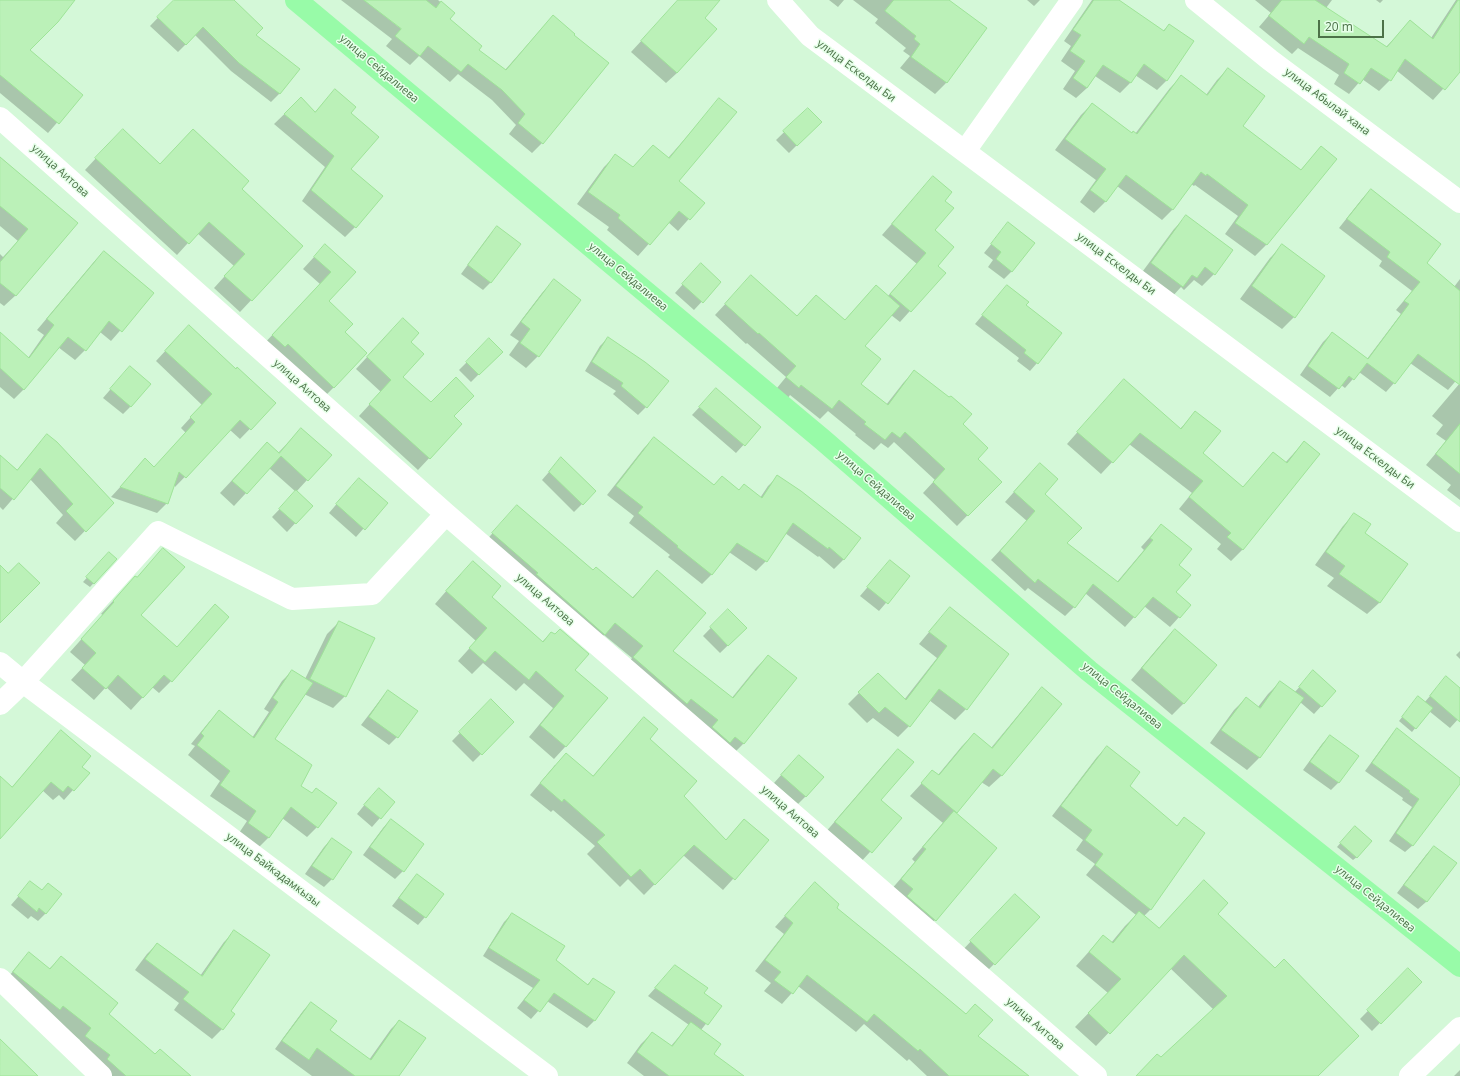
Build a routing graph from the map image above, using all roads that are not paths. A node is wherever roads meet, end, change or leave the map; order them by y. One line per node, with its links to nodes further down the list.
1 (296, 0): 13 (main road, улица Сейдалиева)
2 (778, 0): 6 (street, улица Ескелды Би)
3 (1072, 0): 6 (street)
4 (1196, 0): 7 (street, улица Абылай хана)
5 (0, 118): 8 (street, улица Аитова)
6 (965, 151): 9 (street, улица Ескелды Би)
7 (1460, 202)
8 (446, 514): 11 (street); 18 (street, улица Аитова)
9 (1460, 521)
10 (0, 663): 11 (street, улица Байкадамкызы)
11 (23, 682): 12 (street); 17 (street, улица Байкадамкызы)
12 (0, 704)
13 (1460, 966)
14 (0, 979): 16 (street)
15 (1460, 1028): 19 (street)
16 (100, 1076)
17 (547, 1076)
18 (1096, 1076)
19 (1410, 1076)

